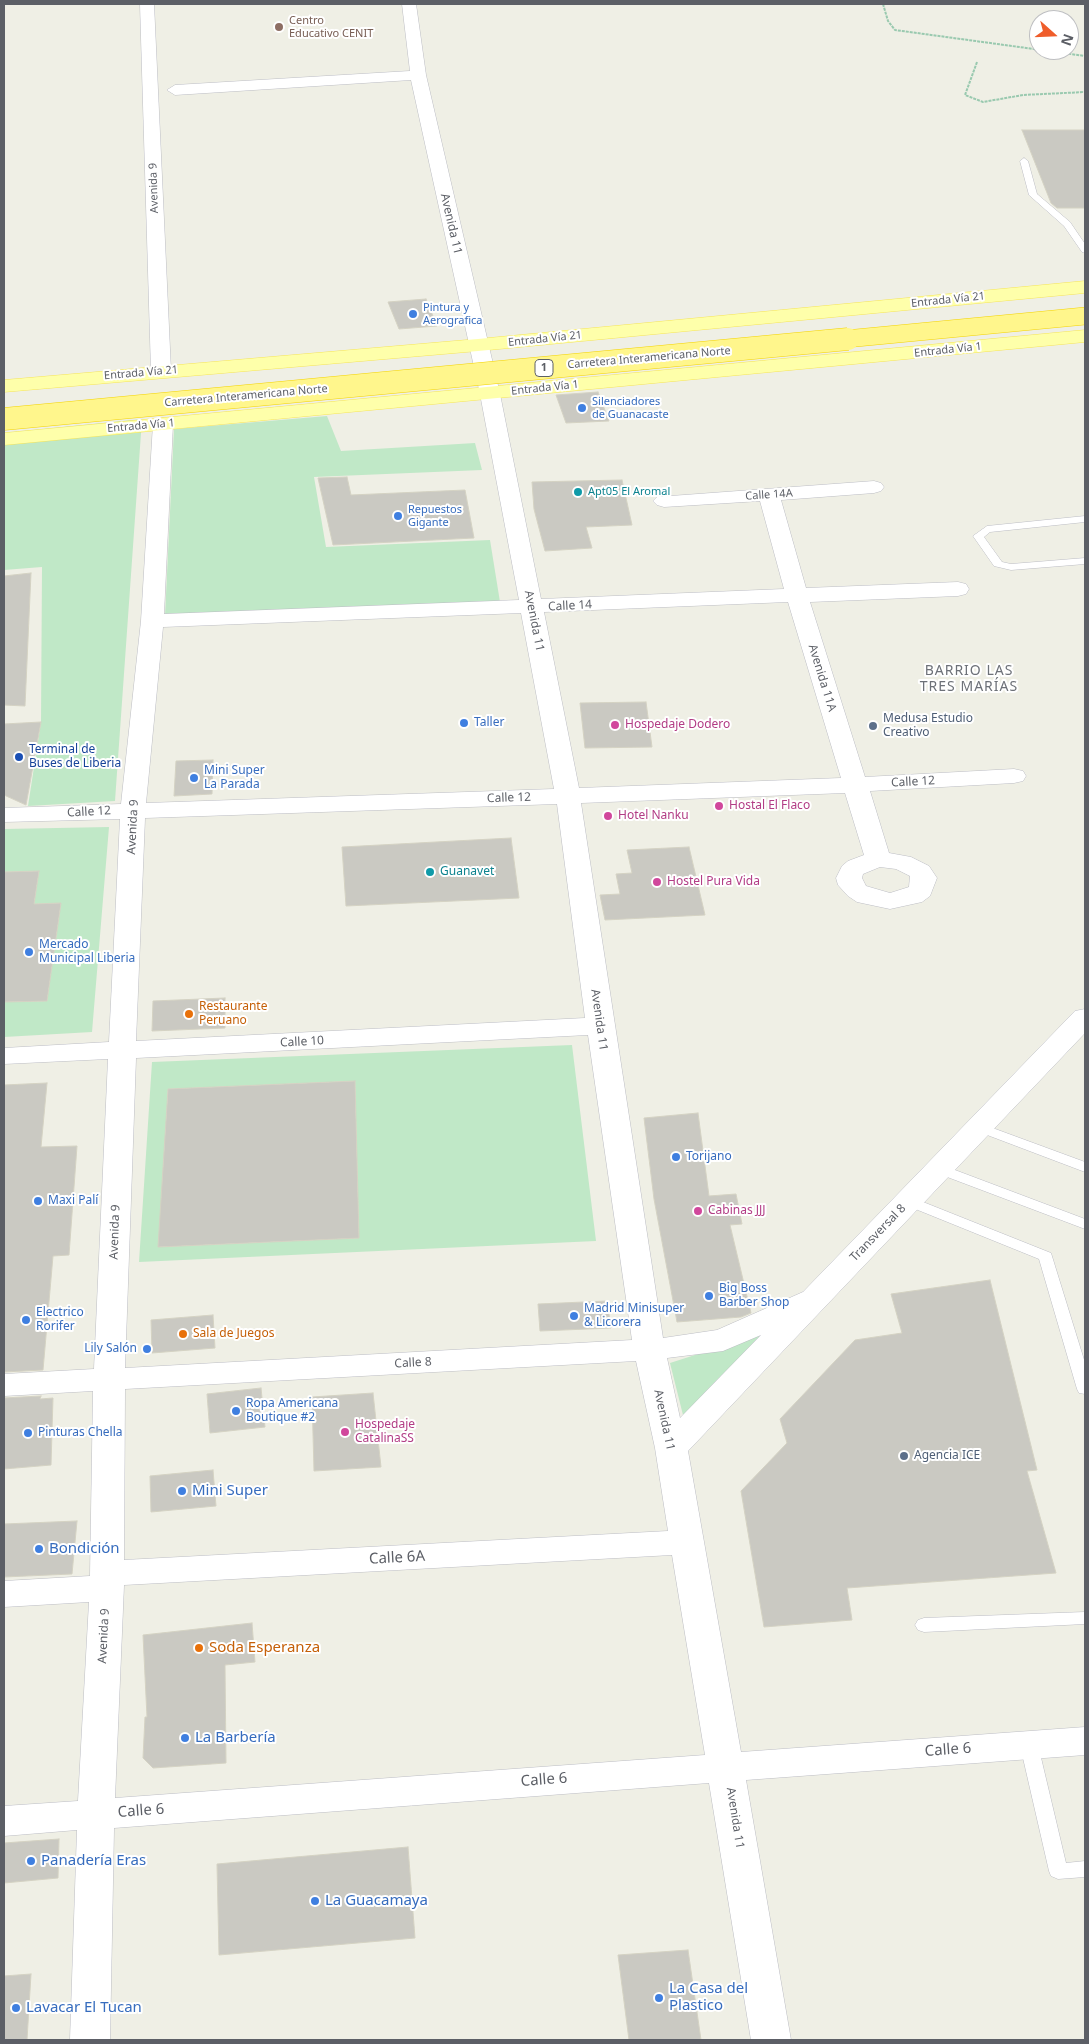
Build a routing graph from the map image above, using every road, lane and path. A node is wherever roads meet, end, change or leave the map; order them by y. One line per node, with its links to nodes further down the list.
1 (147, 4): 16 (street, Avenida 9)
2 (409, 4): 6 (street, Avenida 11)
3 (882, 4): 4 (path)
4 (1085, 56)
5 (977, 62): 8 (path)
6 (418, 74): 7 (street); 15 (street, Avenida 11)
7 (174, 90)
8 (1085, 92)
9 (1024, 161): 10 (lane)
10 (1085, 250)
11 (1085, 287): 15 (main road, Entrada Vía 21)
12 (1085, 305): 19 (highway, Carretera Interamericana Norte / 1)
13 (1085, 316): 20 (highway, Carretera Interamericana Norte / 1, bridge)
14 (1085, 336): 18 (main road, Entrada Vía 1)
15 (478, 345): 16 (main road, Entrada Vía 21); 18 (street, Avenida 11)
16 (161, 371): 17 (main road, Entrada Vía 21)
17 (4, 386)
18 (490, 394): 21 (main road, Entrada Vía 1); 30 (street, Avenida 11)
19 (4, 405)
20 (4, 419)
21 (163, 424): 22 (main road, Entrada Vía 1); 31 (street, Avenida 9)
22 (4, 438)
23 (874, 487): 24 (street, Calle 14A)
24 (769, 496): 25 (street, Calle 14A); 29 (street, Avenida 11A)
25 (664, 502)
26 (1085, 519): 27 (lane)
27 (1085, 560)
28 (958, 589): 29 (street, Calle 14)
29 (797, 595): 30 (street, Calle 14); 33 (street, Avenida 11A)
30 (532, 607): 31 (street, Calle 14); 34 (street, Avenida 11)
31 (152, 621): 35 (street, Avenida 9)
32 (1014, 776): 33 (street, Calle 12)
33 (854, 785): 34 (street, Calle 12); 37 (street, Avenida 11A)
34 (568, 796): 35 (street, Calle 12); 39 (street, Avenida 11)
35 (133, 810): 36 (street, Calle 12); 40 (street, Avenida 9)
36 (8, 813)
37 (878, 859)
38 (1085, 1017): 42 (street, Transversal 8)
39 (600, 1026): 40 (street, Calle 10); 48 (street, Avenida 11)
40 (122, 1051): 41 (street, Calle 10); 49 (street, Avenida 9)
41 (4, 1056)
42 (979, 1127): 43 (lane); 44 (street, Transversal 8)
43 (1085, 1167)
44 (939, 1169): 45 (street, Transversal 8); 46 (lane)
45 (908, 1201): 47 (street, Transversal 8); 51 (lane)
46 (1085, 1224)
47 (814, 1299): 48 (street, Calle 8); 52 (street, Transversal 8)
48 (649, 1350): 49 (street, Calle 8); 52 (street, Avenida 11)
49 (109, 1380): 50 (street, Calle 8); 54 (street, Avenida 9)
50 (4, 1385)
51 (1085, 1389)
52 (671, 1448): 53 (street, Avenida 11)
53 (688, 1542): 54 (street, Calle 6A); 60 (street, Avenida 11)
54 (107, 1580): 55 (street, Calle 6A); 61 (street, Avenida 9)
55 (4, 1594)
56 (1085, 1618): 57 (lane)
57 (924, 1625)
58 (1085, 1741): 59 (street, Calle 6)
59 (1029, 1745): 60 (street, Calle 6); 63 (lane)
60 (727, 1766): 61 (street, Calle 6); 65 (street, Avenida 11)
61 (96, 1815): 62 (street, Calle 6); 64 (street, Avenida 9)
62 (4, 1821)
63 (1085, 1869)
64 (90, 2040)
65 (771, 2040)

